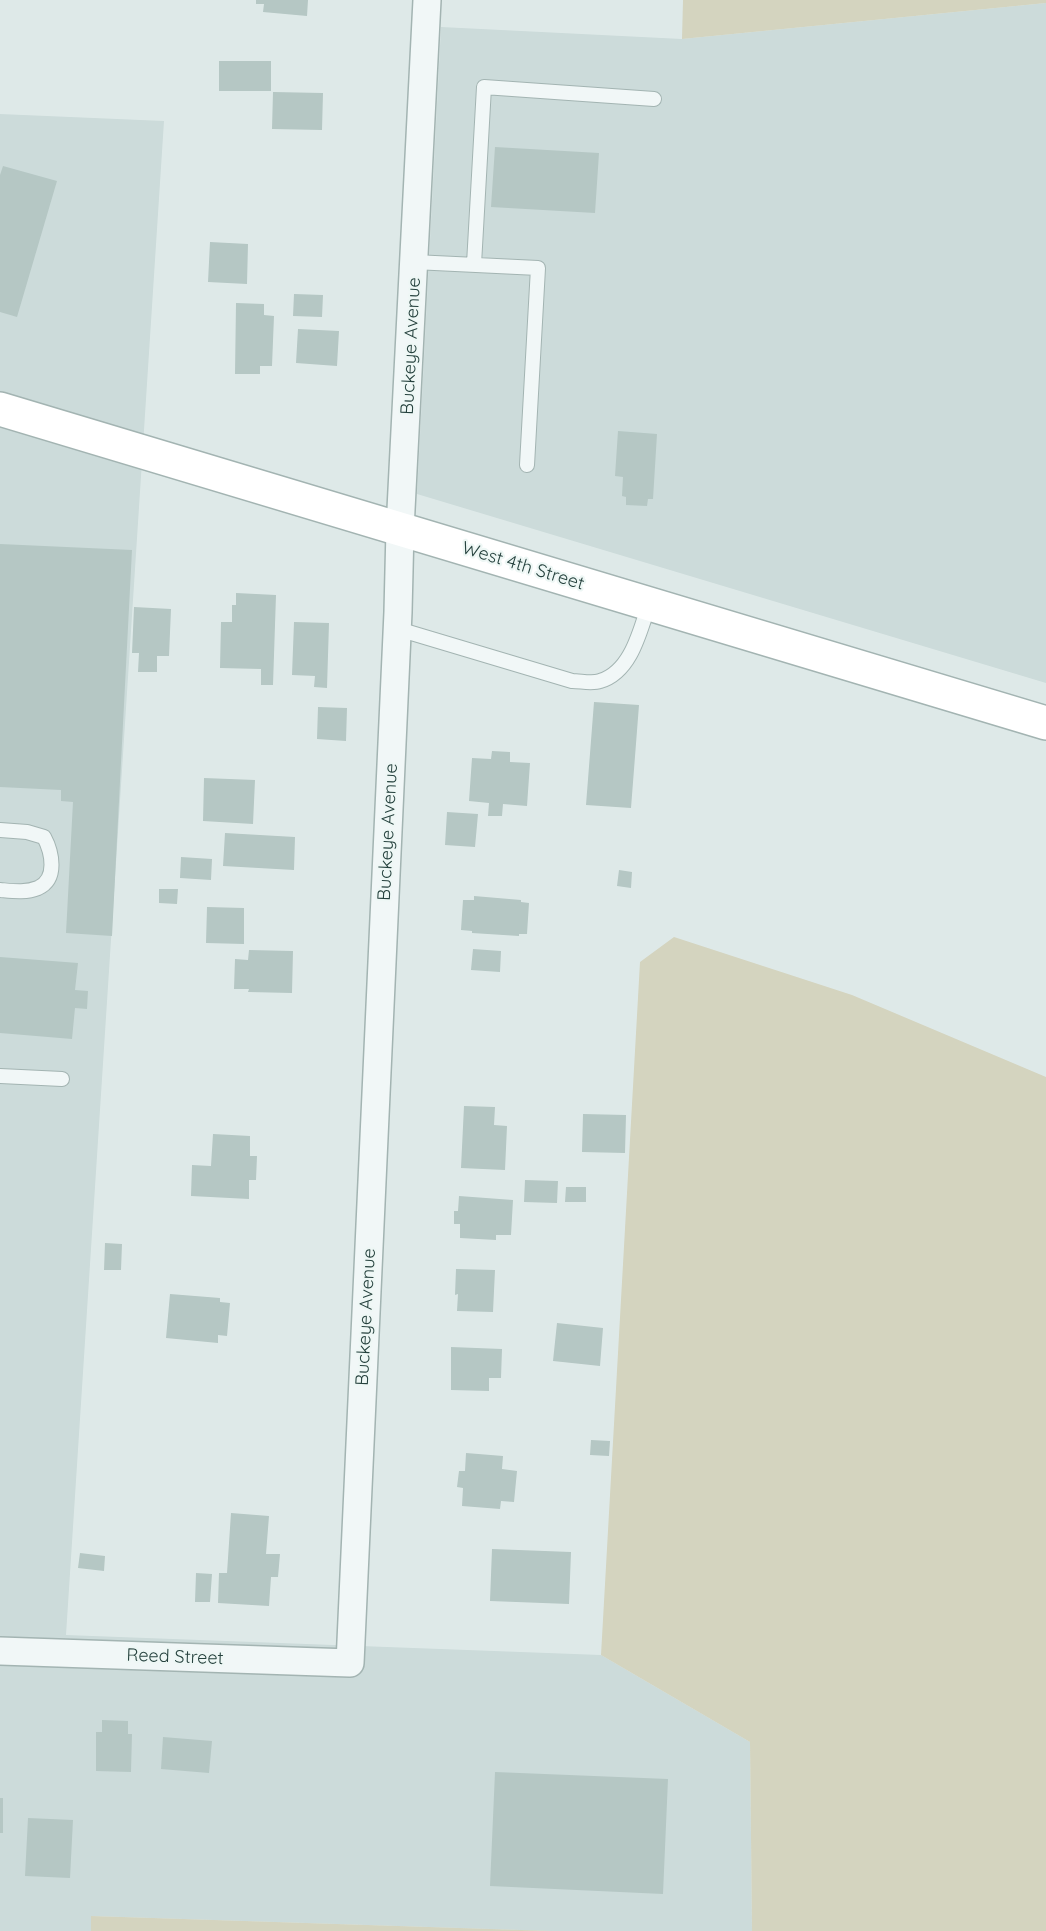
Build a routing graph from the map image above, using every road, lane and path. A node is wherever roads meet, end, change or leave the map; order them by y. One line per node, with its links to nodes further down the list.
1 (426, 0): 3 (street, Buckeye Avenue)
2 (654, 99): 4 (lane)
3 (414, 262): 4 (lane); 7 (street, Buckeye Avenue)
4 (474, 264): 6 (lane)
5 (0, 409): 7 (main road, West 4th Street)
6 (527, 465)
7 (400, 529): 8 (main road, West 4th Street); 9 (street, Buckeye Avenue)
8 (649, 604): 9 (lane); 10 (main road, West 4th Street)
9 (398, 629): 16 (street, Buckeye Avenue)
10 (1046, 723)
11 (0, 830): 12 (lane)
12 (0, 890)
13 (0, 1076): 14 (lane)
14 (62, 1079)
15 (0, 1651): 16 (street, Reed Street)
16 (350, 1664)

